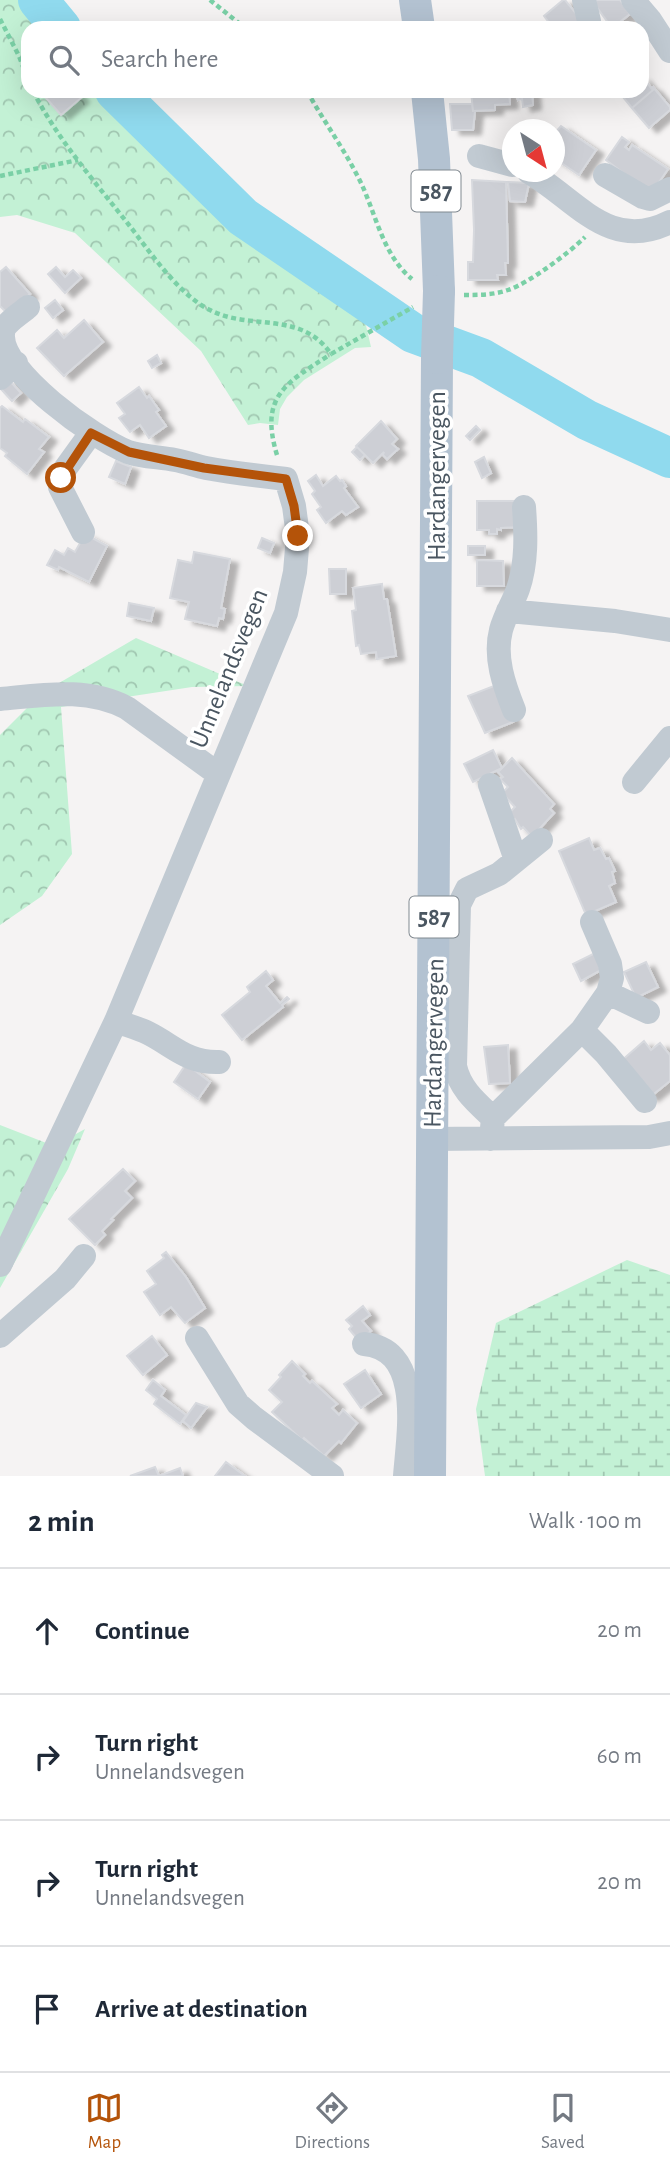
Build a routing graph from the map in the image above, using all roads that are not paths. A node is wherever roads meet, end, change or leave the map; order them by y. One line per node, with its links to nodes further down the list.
1 (415, 0): 3 (main road)
2 (633, 0): 4 (street)
3 (418, 21)
4 (670, 51)
5 (428, 98): 36 (main road, Hardangervegen / 587, bridge)
6 (480, 156): 7 (street)
7 (502, 162)
8 (605, 175): 10 (street)
9 (543, 182): 11 (street)
10 (670, 189)
11 (670, 222)
12 (28, 307): 13 (street)
13 (9, 366): 14 (street)
14 (91, 433): 16 (street); 22 (street, Unnelandsvegen)
15 (524, 507): 17 (street)
16 (83, 532)
17 (508, 611): 18 (street); 20 (street)
18 (670, 630)
19 (0, 699): 22 (street, Unnelandsvegen)
20 (513, 710)
21 (670, 738): 23 (street)
22 (218, 774): 30 (street, Unnelandsvegen)
23 (635, 782)
24 (490, 785): 26 (street)
25 (541, 840): 26 (street)
26 (516, 860): 34 (street)
27 (592, 922): 28 (street)
28 (608, 993): 29 (street); 31 (street)
29 (648, 1012)
30 (116, 1021): 32 (street); 38 (street, Unnelandsvegen)
31 (582, 1030): 33 (street); 34 (street)
32 (219, 1062)
33 (645, 1101)
34 (492, 1128): 35 (street); 36 (street)
35 (670, 1133)
36 (432, 1139): 44 (main road, Hardangervegen / 587)
37 (84, 1256): 39 (street)
38 (0, 1265)
39 (0, 1336)
40 (197, 1338): 42 (street)
41 (364, 1345): 43 (street)
42 (332, 1476)
43 (405, 1476)
44 (430, 1476)

